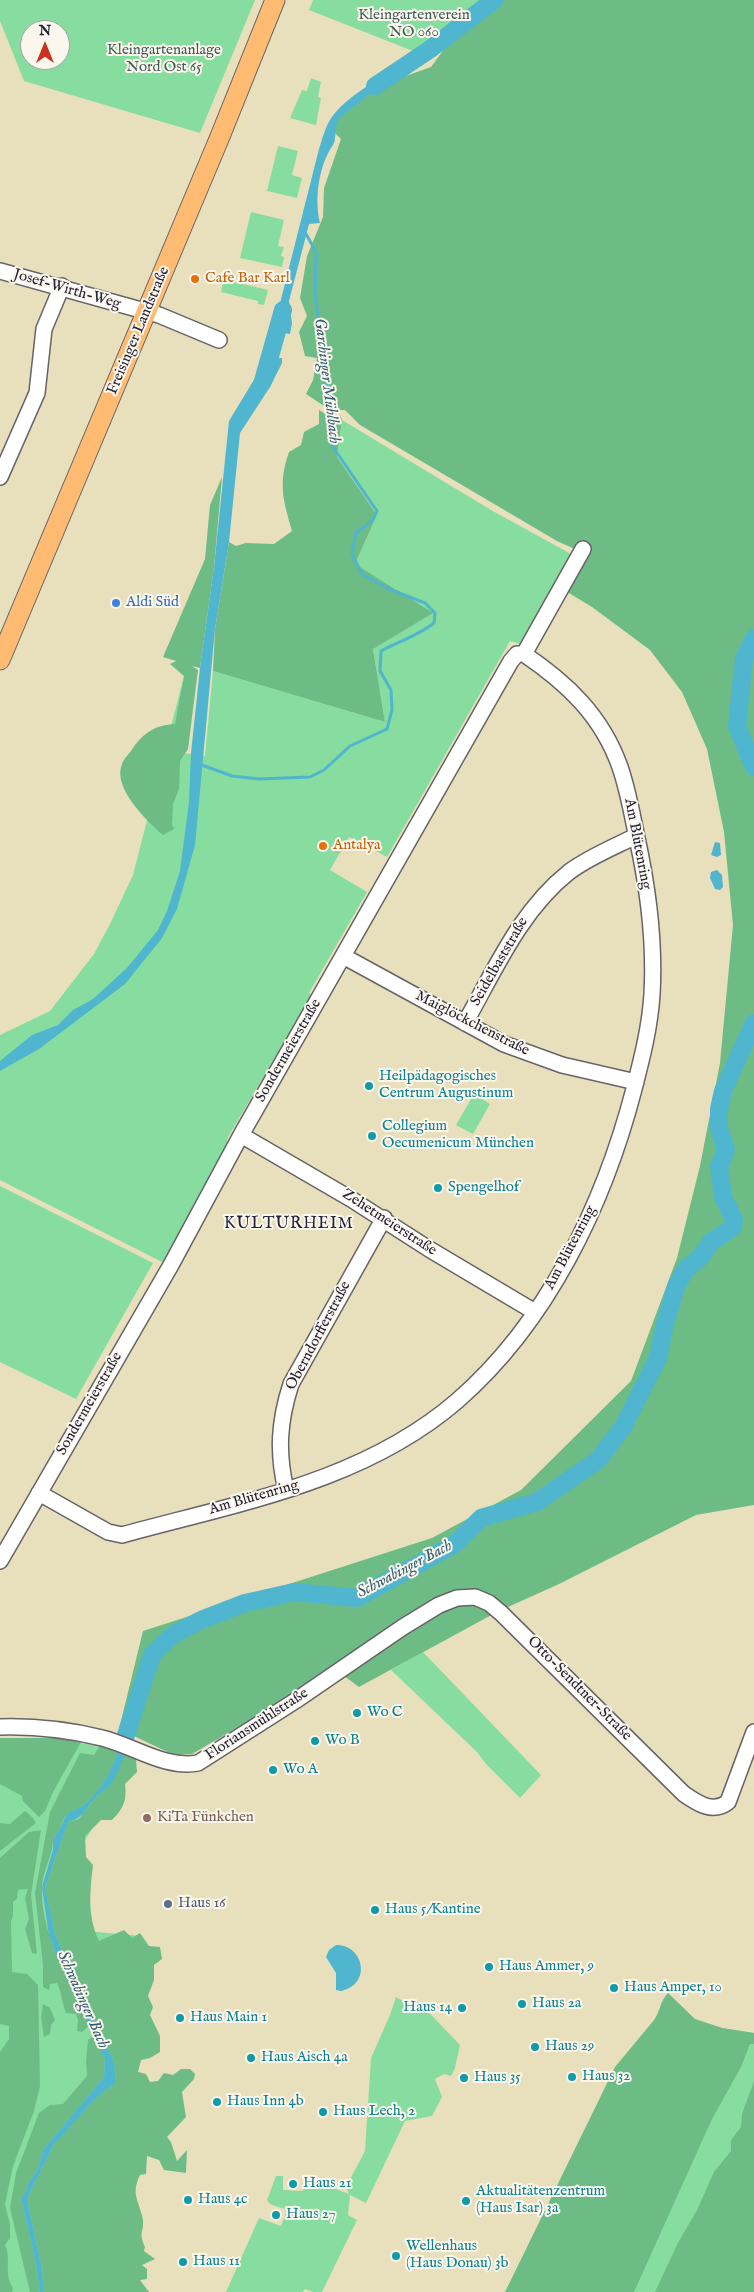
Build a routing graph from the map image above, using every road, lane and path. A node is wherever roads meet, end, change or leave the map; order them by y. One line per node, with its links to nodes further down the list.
1 (275, 0): 4 (main road, Freisinger Landstraße)
2 (0, 271): 3 (street, Josef-Wirth-Weg)
3 (62, 286): 4 (street, Josef-Wirth-Weg); 6 (street)
4 (147, 311): 5 (street, Josef-Wirth-Weg); 9 (main road, Freisinger Landstraße)
5 (219, 340)
6 (0, 477)
7 (583, 549): 8 (street, Sondermeierstraße)
8 (524, 654): 10 (street, Am Blütenring); 11 (street, Sondermeierstraße)
9 (0, 660)
10 (636, 836): 12 (street, Seidelbaststraße); 13 (street, Am Blütenring)
11 (343, 956): 12 (street, Maiglöckchenstraße); 14 (street, Sondermeierstraße)
12 (465, 1023): 13 (street, Maiglöckchenstraße)
13 (636, 1082): 16 (street, Am Blütenring)
14 (241, 1135): 15 (street, Zehetmeierstraße); 18 (street, Sondermeierstraße)
15 (384, 1218): 16 (street, Zehetmeierstraße); 17 (street, Oberndorfferstraße)
16 (535, 1312): 17 (street, Am Blütenring)
17 (286, 1490): 18 (street, Am Blütenring)
18 (39, 1492): 19 (street, Sondermeierstraße)
19 (0, 1561)
20 (359, 1657): 21 (street, Floriansmühlstraße); 22 (street, Otto-Sendtner-Straße)
21 (0, 1726)
22 (754, 1732)

